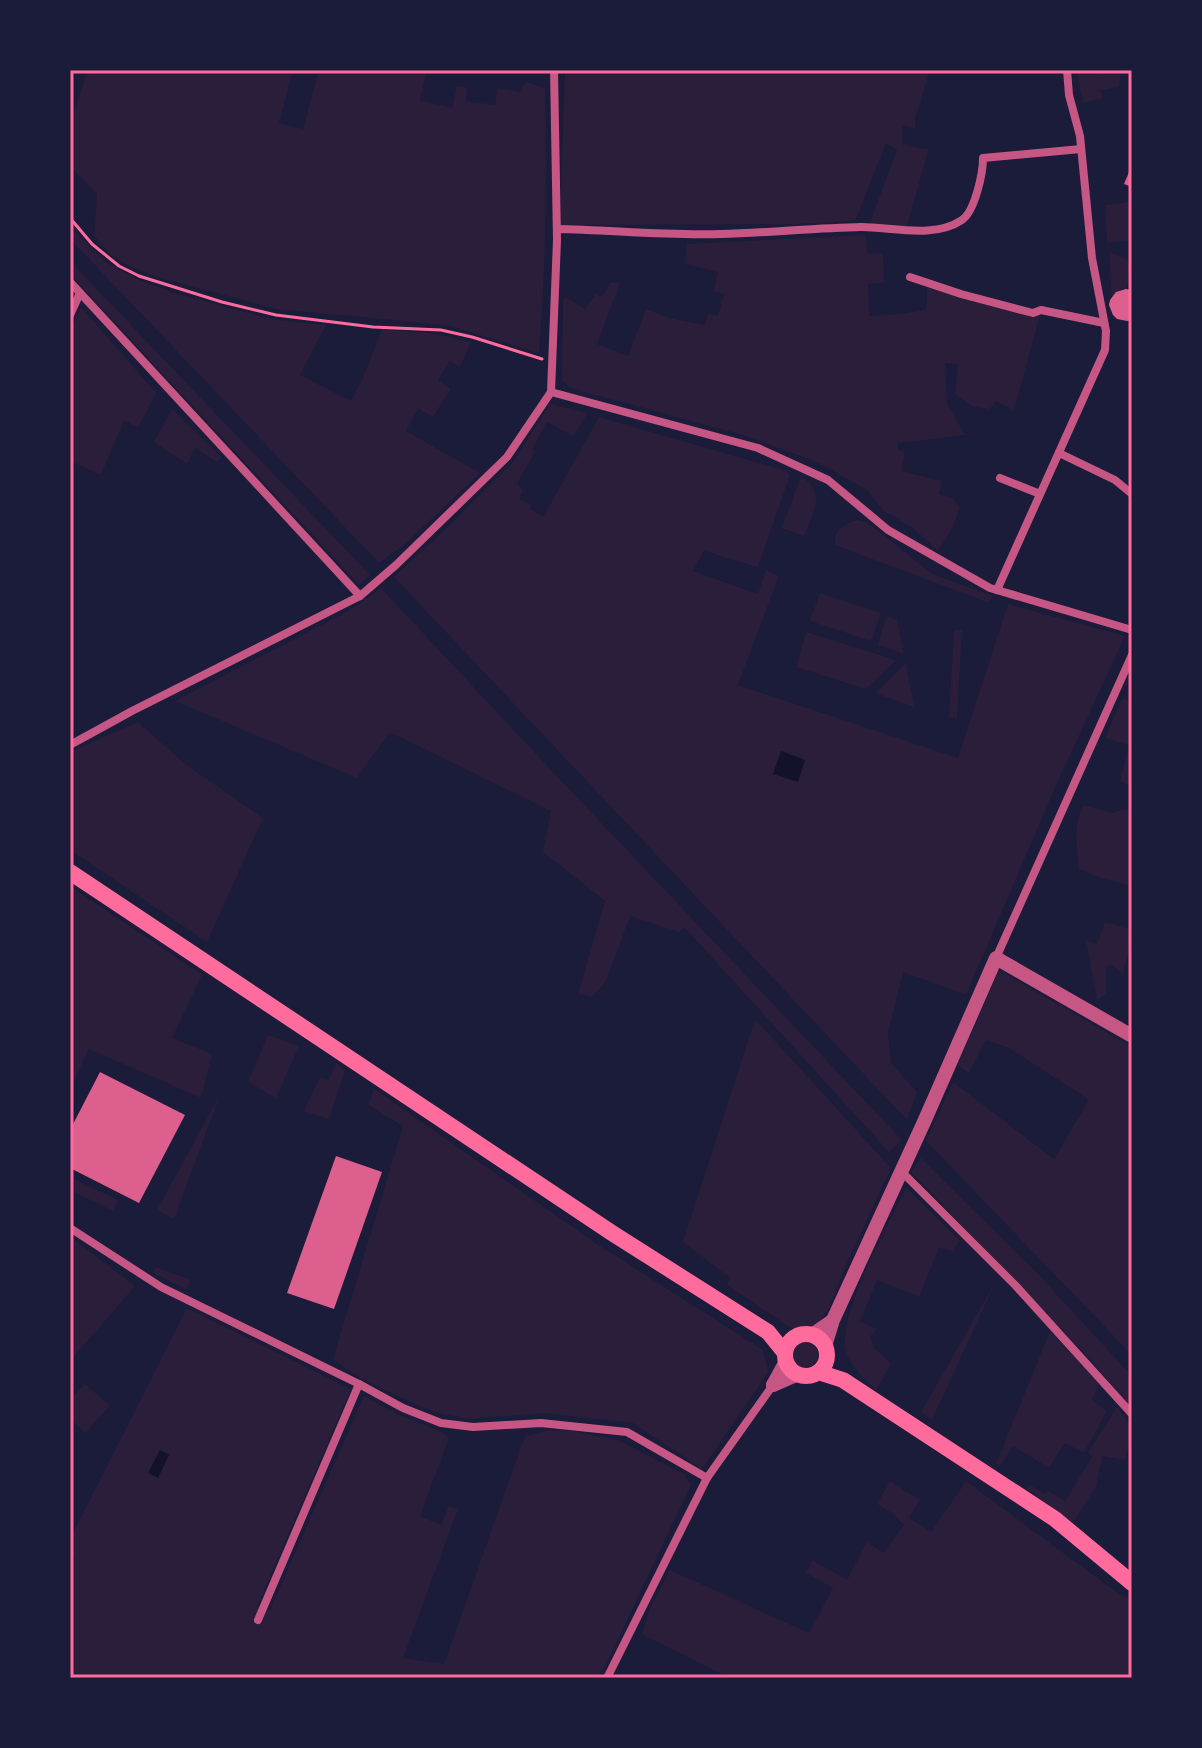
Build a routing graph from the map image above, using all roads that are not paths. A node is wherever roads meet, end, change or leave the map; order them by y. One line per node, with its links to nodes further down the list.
1 (554, 70): 4 (street)
2 (1067, 70): 3 (street)
3 (1081, 149): 4 (street); 9 (street)
4 (557, 229): 10 (street)
5 (910, 277): 9 (street)
6 (70, 282): 7 (street)
7 (80, 293): 8 (street); 16 (street)
8 (70, 315)
9 (1105, 327): 11 (street)
10 (551, 392): 15 (street); 16 (street)
11 (1059, 453): 13 (street); 14 (street)
12 (1000, 478): 13 (street)
13 (1040, 494): 15 (street)
14 (1132, 494)
15 (997, 590): 17 (street)
16 (360, 596): 19 (street)
17 (1132, 630)
18 (1132, 655): 21 (street)
19 (70, 745)
20 (70, 872): 25 (main road)
21 (996, 958): 22 (street); 23 (street)
22 (1132, 1036)
23 (900, 1170): 26 (street); 30 (street)
24 (70, 1228): 28 (street)
25 (788, 1351): 26 (main road); 27 (main road); 29 (street)
26 (820, 1353): 27 (main road); 32 (main road)
27 (798, 1374): 29 (street)
28 (359, 1384): 31 (street); 33 (street)
29 (773, 1385): 31 (street)
30 (1132, 1414)
31 (707, 1478): 34 (street)
32 (1132, 1583)
33 (258, 1620)
34 (607, 1678)

